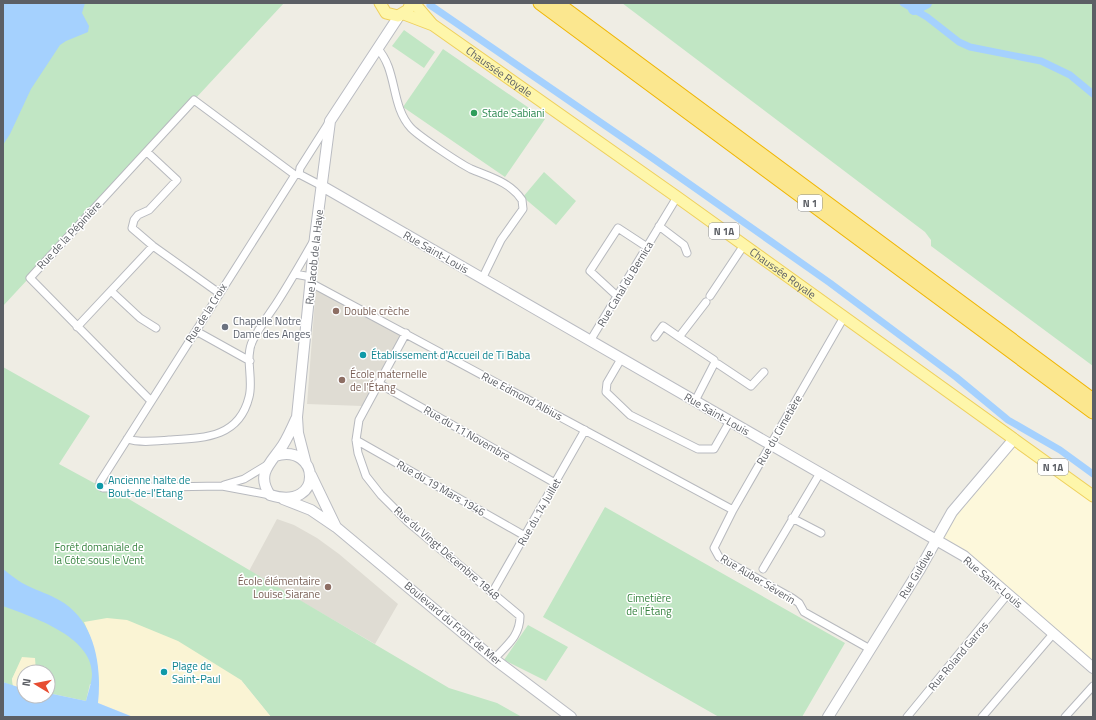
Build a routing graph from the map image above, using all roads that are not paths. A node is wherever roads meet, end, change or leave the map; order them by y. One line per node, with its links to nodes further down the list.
1 (380, 3): 6 (main road)
2 (413, 3): 7 (main road); 8 (main road, Chaussée Royale / N 1A)
3 (530, 3): 9 (highway)
4 (540, 3): 9 (highway, N 1)
5 (557, 3): 41 (highway, N 1)
6 (386, 13): 7 (main road, Chaussée Royale); 10 (street, Rue de la Croix)
7 (401, 15): 8 (main road, Chaussée Royale / N 1A); 10 (street, Rue de la Croix)
8 (433, 25): 15 (main road, Chaussée Royale / N 1A)
9 (571, 27): 44 (highway, N 1)
10 (380, 44): 11 (street, Rue de la Croix); 23 (street)
11 (330, 121): 13 (street, Rue de la Croix); 14 (street, Rue Jacob de la Haye)
12 (147, 152): 13 (street, Rue de la Pépinière); 19 (street); 29 (street, Rue de la Pépinière)
13 (297, 174): 14 (street); 26 (street, Rue de la Croix)
14 (322, 186): 17 (street, Rue Jacob de la Haye); 23 (street, Rue Saint-Louis)
15 (677, 197): 16 (street, Rue Canal du Bernica); 18 (main road, Chaussée Royale / N 1A)
16 (659, 226): 20 (street, Rue Canal du Bernica); 21 (street)
17 (315, 238): 22 (street); 24 (street, Rue Jacob de la Haye)
18 (744, 245): 28 (main road, Chaussée Royale / N 1A); 34 (street)
19 (153, 246): 25 (street); 26 (street)
20 (647, 247): 27 (street, Rue Canal du Bernica); 27 (street)
21 (688, 254)
22 (295, 274): 24 (street, Rue Edmond Albius); 37 (street)
23 (482, 279): 35 (street, Rue Saint-Louis)
24 (311, 280): 32 (street, Rue Edmond Albius); 45 (street, Rue Jacob de la Haye)
25 (111, 291): 29 (street); 30 (street)
26 (219, 293): 31 (street, Rue de la Croix)
27 (617, 296): 35 (street, Rue Canal du Bernica)
28 (844, 318): 49 (main road, Chaussée Royale / N 1A); 51 (street, Rue du Cimetière)
29 (77, 327): 42 (street, Rue de la Pépinière)
30 (156, 328)
31 (196, 331): 37 (street); 42 (street, Rue de la Croix)
32 (406, 333): 40 (street, Rue du Vingt Décembre 1848); 47 (street, Rue Edmond Albius)
33 (655, 337): 34 (street)
34 (679, 337): 38 (street)
35 (590, 341): 36 (street, Rue Saint-Louis)
36 (622, 359): 43 (street, Rue Saint-Louis); 46 (street)
37 (250, 361): 48 (street)
38 (715, 363): 39 (street); 43 (street)
39 (764, 372)
40 (378, 384): 50 (street, Rue du Vingt Décembre 1848); 57 (street, Rue du 11 Novembre)
41 (1093, 400)
42 (151, 401): 48 (street, Rue de la Croix)
43 (695, 401): 46 (street, Rue Saint-Louis)
44 (1093, 412)
45 (297, 417): 52 (street, Rue Jacob de la Haye); 53 (street, Rue Jacob de la Haye)
46 (730, 421): 51 (street, Rue Saint-Louis)
47 (585, 430): 57 (street, Rue du 14 Juillet); 62 (street, Rue Edmond Albius)
48 (127, 439): 58 (street, Rue de la Croix)
49 (1014, 439): 60 (main road, Chaussée Royale / N 1A); 67 (street, Rue Guldive)
50 (356, 440): 66 (street, Rue du 19 Mars 1946); 70 (street, Rue du Vingt Décembre 1848)
51 (770, 444): 55 (street, Rue Saint-Louis); 62 (street, Rue du Cimetière)
52 (275, 456): 53 (street); 54 (street)
53 (306, 464): 56 (street)
54 (267, 465): 58 (street, Rue de la Croix); 59 (street)
55 (820, 473): 63 (street, Rue Auber Séverin); 67 (street, Rue Saint-Louis)
56 (311, 475): 61 (street); 64 (street, Boulevard du Front de Mer)
57 (555, 483): 66 (street, Rue du 14 Juillet)
58 (222, 486): 59 (street, Rue de la Croix)
59 (270, 495): 61 (street)
60 (1093, 496)
61 (283, 499): 64 (street, Boulevard du Front de Mer)
62 (733, 510): 68 (street, Rue du Cimetière)
63 (792, 518): 65 (street); 69 (street, Rue Auber Séverin)
64 (336, 526): 74 (street, Boulevard du Front de Mer)
65 (821, 533)
66 (525, 536): 70 (street, Rue du 14 Juillet)
67 (936, 540): 71 (street, Rue Saint-Louis); 73 (street, Rue Guldive)
68 (715, 543): 73 (street, Rue Auber Séverin)
69 (763, 569)
70 (492, 593): 74 (street, Rue du Vingt Décembre 1848)
71 (1008, 594): 72 (street, Rue Saint-Louis); 79 (street, Rue Roland Garros)
72 (1053, 634): 75 (street, Rue Saint-Louis); 80 (street)
73 (870, 649): 78 (street, Rue Guldive)
74 (494, 659): 77 (street, Boulevard du Front de Mer)
75 (1093, 668)
76 (1093, 686): 81 (street)
77 (572, 717)
78 (828, 717)
79 (907, 717)
80 (982, 717)
81 (1065, 717)

